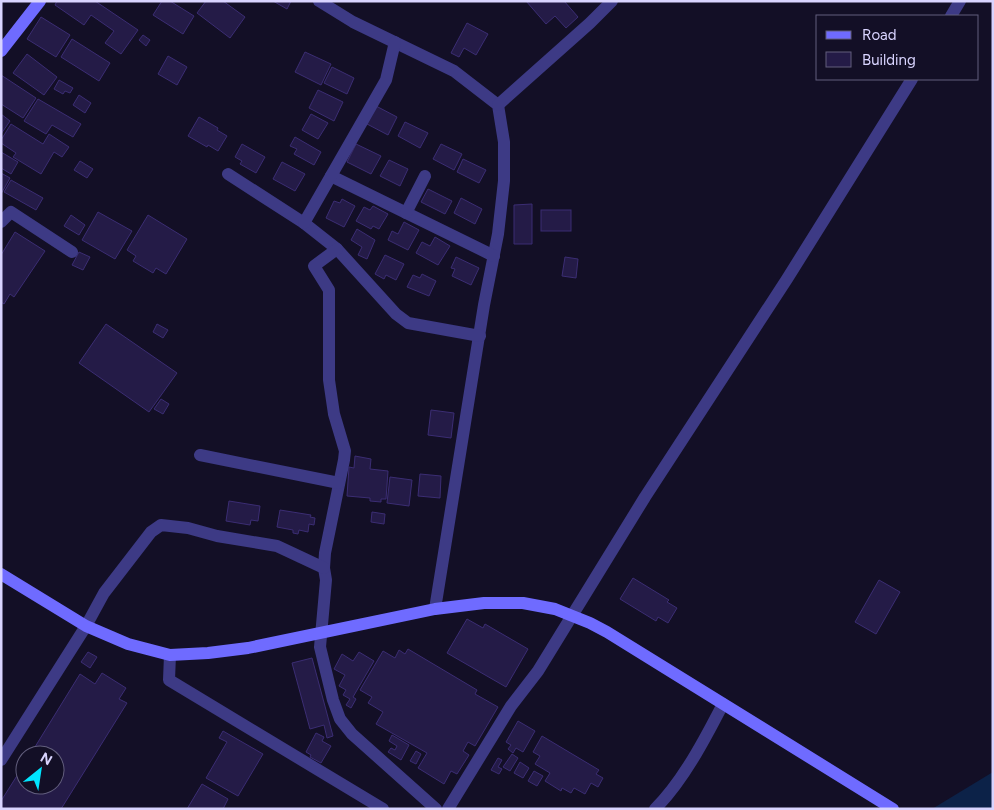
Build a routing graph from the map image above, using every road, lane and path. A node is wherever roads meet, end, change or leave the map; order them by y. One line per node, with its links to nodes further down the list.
1 (40, 1): 7 (street)
2 (319, 1): 6 (street)
3 (612, 1): 9 (street)
4 (960, 1): 5 (street)
5 (952, 15)
6 (395, 42): 9 (street); 11 (street)
7 (1, 51)
8 (911, 80): 25 (street)
9 (498, 105): 18 (street)
10 (228, 174): 15 (street)
11 (331, 176): 13 (street); 15 (street)
12 (425, 176): 13 (street)
13 (406, 213): 18 (street)
14 (1, 222): 17 (street)
15 (304, 223): 16 (street)
16 (337, 249): 19 (street); 21 (street)
17 (72, 252)
18 (494, 256): 19 (street)
19 (480, 336): 24 (street)
20 (200, 455): 21 (street)
21 (339, 483): 22 (street)
22 (324, 568): 26 (street); 27 (street)
23 (1, 574): 26 (street)
24 (435, 610): 25 (street); 27 (street)
25 (573, 616): 29 (street); 33 (street)
26 (86, 626): 28 (street); 30 (street)
27 (321, 632): 28 (street); 32 (street)
28 (170, 655): 31 (street)
29 (723, 704): 34 (street); 35 (street)
30 (1, 760)
31 (383, 809)
32 (436, 809)
33 (448, 809)
34 (656, 809)
35 (893, 809)

